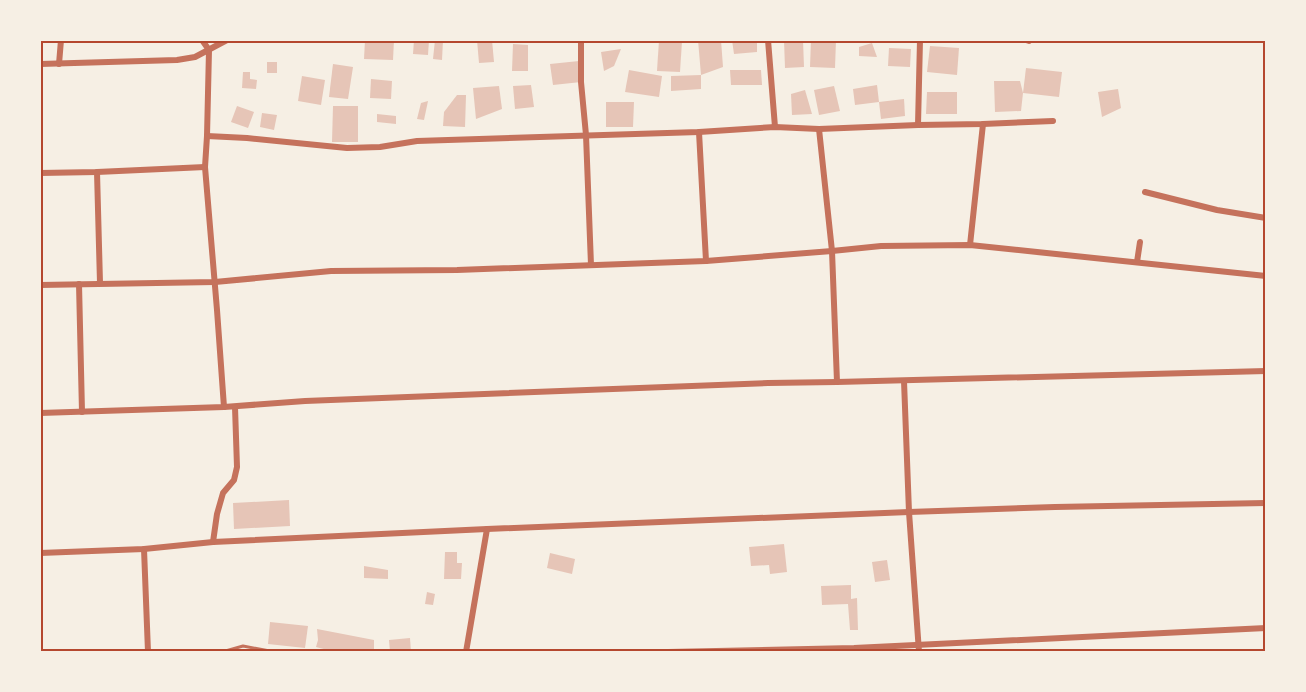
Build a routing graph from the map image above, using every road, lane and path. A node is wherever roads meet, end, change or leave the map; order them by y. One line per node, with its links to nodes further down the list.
1 (61, 40): 9 (street)
2 (202, 40): 7 (street)
3 (227, 40): 7 (street)
4 (581, 40): 16 (street)
5 (768, 40): 13 (street)
6 (920, 40): 11 (street)
7 (209, 50): 9 (street); 17 (street)
8 (40, 64): 9 (street)
9 (59, 64)
10 (1053, 121): 12 (street)
11 (918, 124): 12 (street); 14 (street)
12 (983, 124): 24 (street)
13 (775, 127): 14 (street); 15 (street)
14 (819, 129): 25 (street)
15 (699, 132): 16 (street); 26 (street)
16 (586, 135): 17 (street); 28 (street)
17 (207, 136): 18 (street)
18 (205, 167): 19 (street); 30 (street)
19 (97, 172): 20 (street); 31 (street)
20 (40, 173)
21 (1145, 192): 22 (street)
22 (1266, 218)
23 (1140, 242): 27 (street)
24 (970, 245): 25 (street); 27 (street)
25 (832, 251): 26 (street); 36 (street)
26 (706, 261): 28 (street)
27 (1137, 262): 29 (street)
28 (591, 265): 30 (street)
29 (1266, 276)
30 (215, 282): 31 (street); 38 (street)
31 (100, 283): 32 (street)
32 (80, 284): 33 (street); 39 (street)
33 (40, 285)
34 (1266, 371): 35 (street)
35 (904, 381): 36 (street); 42 (street)
36 (837, 382): 37 (street)
37 (235, 406): 38 (street); 44 (street)
38 (224, 407): 39 (street)
39 (82, 412): 40 (street)
40 (40, 413)
41 (1266, 503): 42 (street)
42 (909, 512): 43 (street); 48 (street)
43 (488, 529): 44 (street); 52 (street)
44 (213, 542): 45 (street)
45 (144, 549): 46 (street); 49 (street)
46 (40, 553)
47 (1266, 628): 48 (street)
48 (919, 648): 53 (street)
49 (148, 651)
50 (222, 651): 51 (lane)
51 (275, 651)
52 (466, 651)
53 (668, 651)

